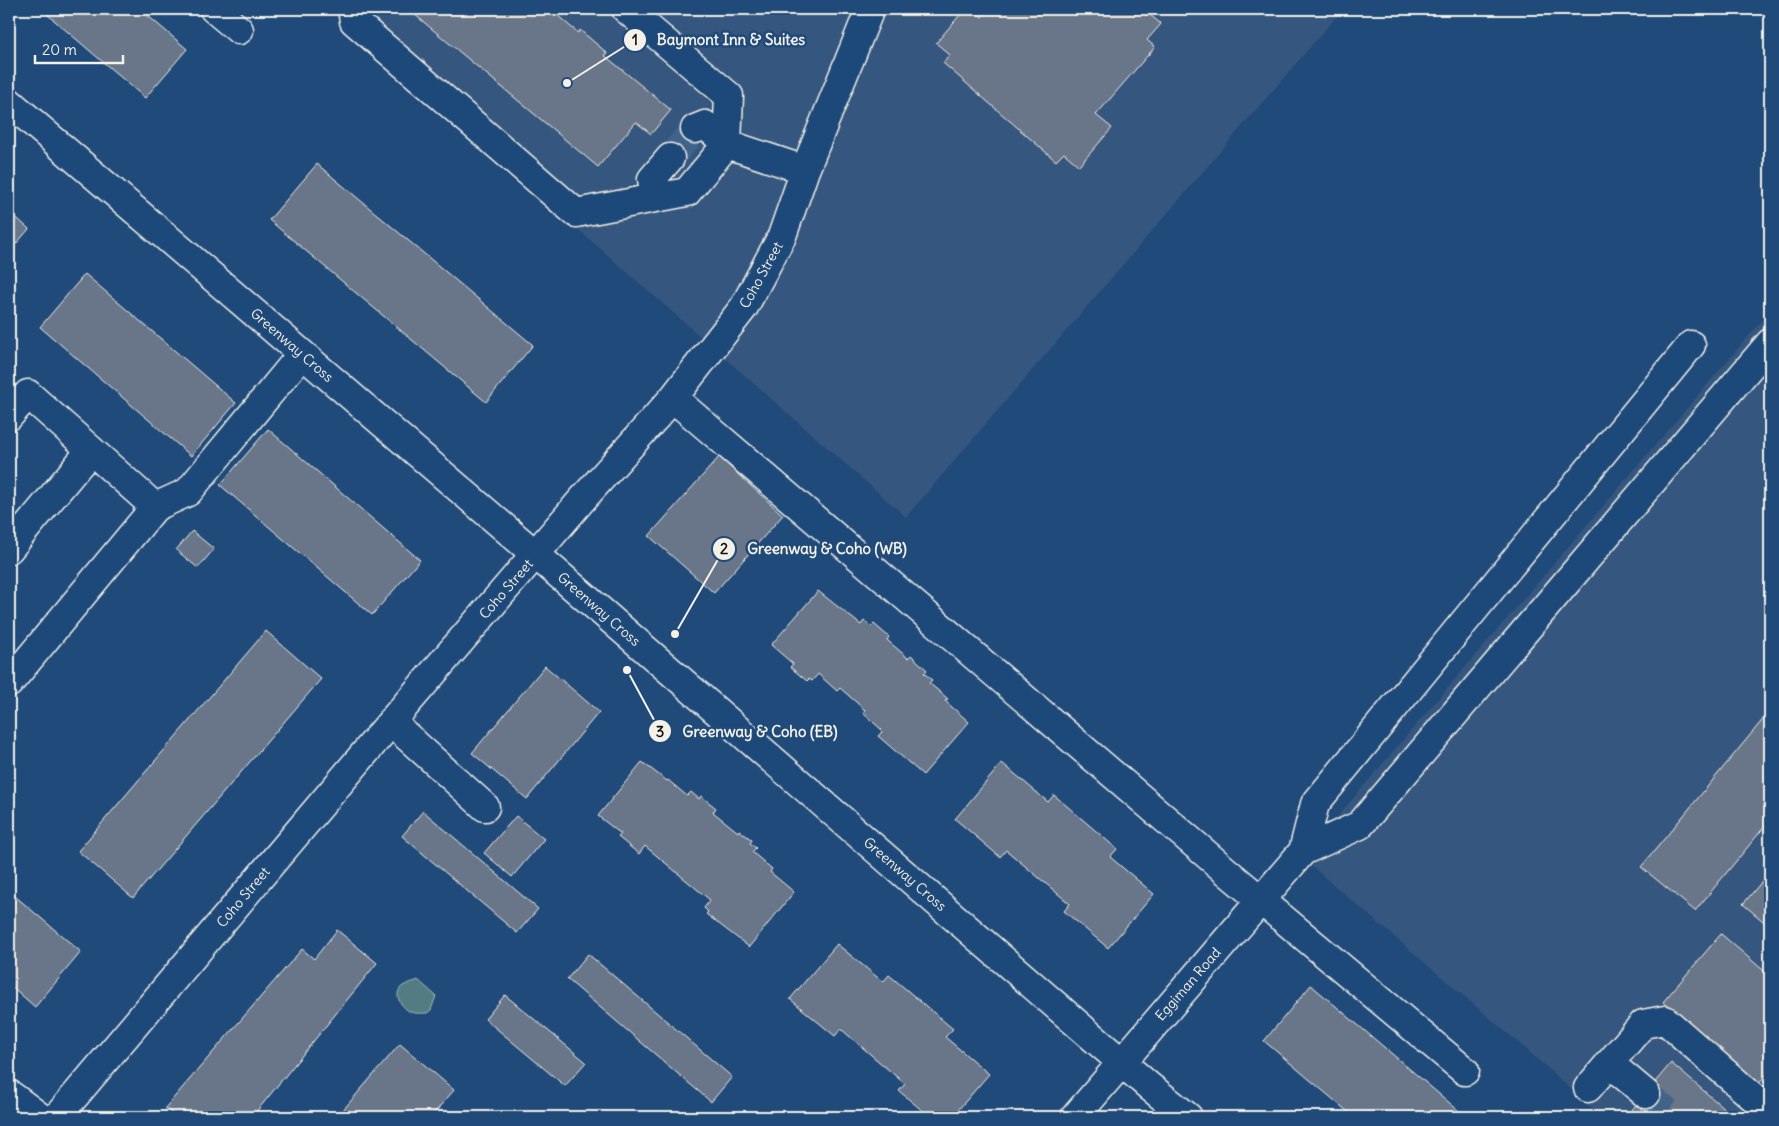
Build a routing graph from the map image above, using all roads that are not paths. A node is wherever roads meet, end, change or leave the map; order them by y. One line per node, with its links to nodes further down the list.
1 (214, 9): 5 (street)
2 (352, 9): 11 (street)
3 (626, 9): 8 (street)
4 (870, 9): 10 (street, Coho Street)
5 (239, 30)
6 (9, 102): 14 (street, Greenway Cross)
7 (695, 129): 8 (street)
8 (727, 144): 10 (street); 11 (street)
9 (670, 158): 11 (street)
10 (804, 170): 15 (street, Coho Street)
11 (655, 198)
12 (1770, 343): 24 (street)
13 (1691, 344): 24 (street)
14 (302, 354): 18 (street); 20 (street, Greenway Cross)
15 (673, 398): 20 (street, Coho Street); 25 (street)
16 (9, 416): 17 (street)
17 (91, 450): 18 (street); 19 (street)
18 (155, 507): 21 (street)
19 (9, 549)
20 (536, 554): 22 (street, Coho Street); 26 (street, Greenway Cross)
21 (9, 683)
22 (391, 722): 23 (street); 34 (street, Coho Street)
23 (485, 806)
24 (1302, 851): 25 (street, Eggiman Road)
25 (1260, 900): 26 (street, Eggiman Road); 28 (street)
26 (1121, 1062): 35 (street, Eggiman Road); 36 (street, Greenway Cross)
27 (1609, 1063): 29 (street); 31 (street); 32 (street)
28 (1465, 1071)
29 (1588, 1088)
30 (9, 1094): 33 (street)
31 (1646, 1094)
32 (1770, 1112)
33 (40, 1117)
34 (57, 1117)
35 (1075, 1117)
36 (1188, 1117)

